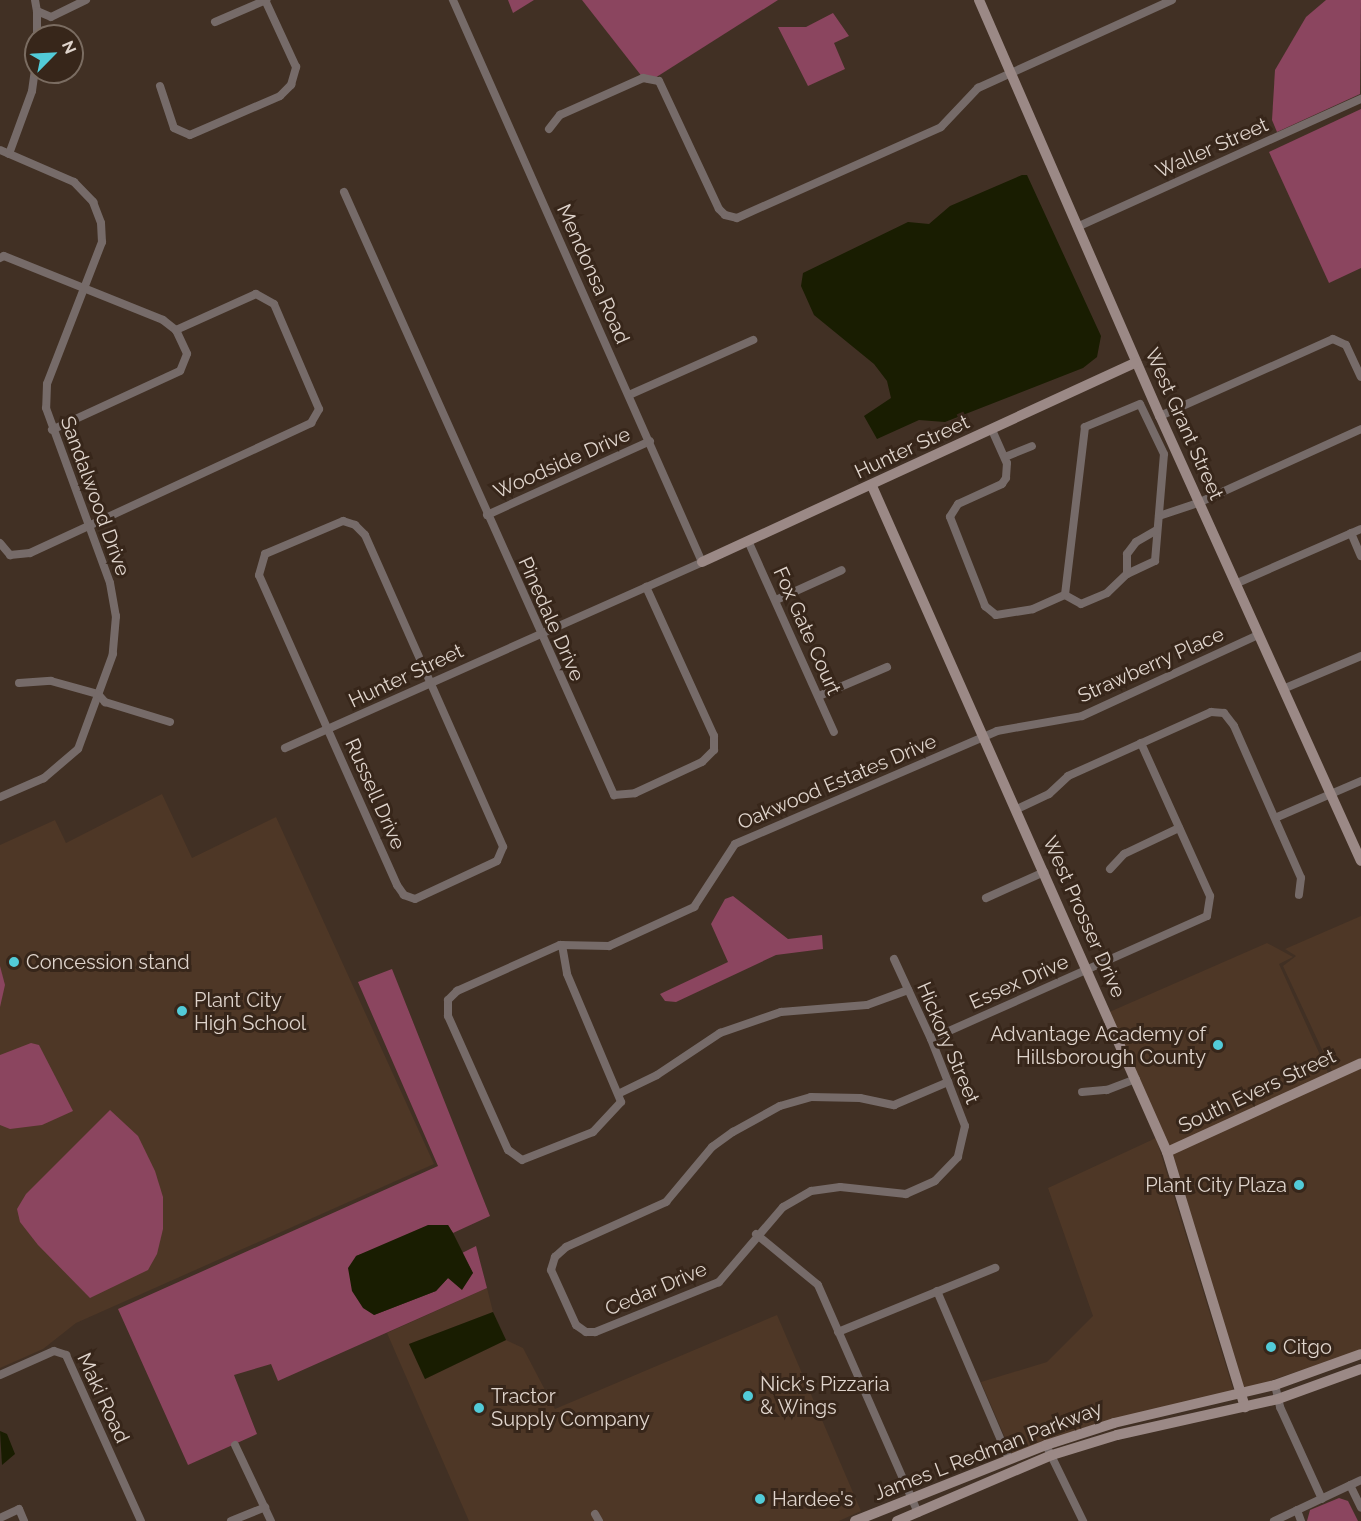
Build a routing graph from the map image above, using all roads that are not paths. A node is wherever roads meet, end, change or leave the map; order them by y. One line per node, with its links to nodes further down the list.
1 (35, 0): 7 (street)
2 (87, 0): 7 (street)
3 (266, 0): 8 (street); 12 (street)
4 (453, 0): 25 (street, Mendonsa Road)
5 (979, 0): 10 (street, West Grant Street)
6 (1169, 1): 10 (street)
7 (37, 11): 9 (street)
8 (215, 22)
9 (37, 24)
10 (1011, 72): 14 (street); 18 (street, West Grant Street)
11 (33, 84): 16 (street)
12 (160, 86)
13 (1361, 99): 18 (street, Waller Street)
14 (549, 129)
15 (0, 150): 16 (street, Sandalwood Drive)
16 (9, 154): 20 (street, Sandalwood Drive)
17 (344, 192): 35 (street, Pinedale Drive)
18 (1077, 227): 23 (street, West Grant Street)
19 (0, 258): 20 (street)
20 (85, 290): 21 (street); 28 (street, Sandalwood Drive)
21 (176, 330): 28 (street); 37 (street)
22 (753, 340): 25 (street)
23 (1136, 362): 26 (street, West Grant Street); 29 (street, Hunter Street)
24 (1361, 377): 26 (street)
25 (629, 395): 30 (street, Mendonsa Road)
26 (1160, 416): 34 (street, West Grant Street)
27 (1361, 429): 34 (street)
28 (52, 430): 37 (street, Sandalwood Drive)
29 (992, 430): 32 (street); 33 (street, Hunter Street)
30 (650, 441): 35 (street, Woodside Drive); 44 (street, Mendonsa Road)
31 (1032, 446): 32 (street)
32 (1005, 457): 49 (street)
33 (872, 486): 42 (street, Hunter Street); 63 (street, West Prosser Drive)
34 (1198, 503): 36 (street); 47 (street, West Grant Street)
35 (487, 515): 51 (street, Pinedale Drive)
36 (1159, 516): 39 (street); 49 (street)
37 (90, 527): 41 (street); 58 (street, Sandalwood Drive)
38 (1361, 529): 40 (street)
39 (1157, 530): 46 (street); 46 (street)
40 (1351, 533): 43 (street); 47 (street)
41 (0, 543)
42 (749, 543): 44 (street, Hunter Street); 50 (street, Fox Gate Court)
43 (1361, 556)
44 (702, 562): 48 (street, Hunter Street)
45 (842, 570): 50 (street)
46 (1126, 574): 49 (street)
47 (1235, 584): 52 (street, West Grant Street)
48 (646, 587): 51 (street, Hunter Street); 51 (street, Pinedale Drive)
49 (1065, 595)
50 (776, 600): 59 (street, Fox Gate Court)
51 (540, 634): 56 (street, Hunter Street)
52 (1258, 635): 57 (street, West Grant Street); 63 (street, Strawberry Place)
53 (1361, 656): 57 (street)
54 (887, 666): 59 (street)
55 (19, 683): 58 (street)
56 (432, 684): 61 (street, Hunter Street); 61 (street, Russell Drive); 61 (street, Russell Drive)
57 (1283, 689): 67 (street, West Grant Street)
58 (98, 694): 60 (street); 68 (street, Sandalwood Drive)
59 (819, 696): 62 (street, Fox Gate Court)
60 (170, 722)
61 (329, 730): 65 (street, Hunter Street)
62 (834, 732)
63 (985, 736): 69 (street, West Prosser Drive); 77 (street, Oakwood Estates Drive)
64 (1141, 743): 69 (street); 70 (street); 71 (street)
65 (285, 748)
66 (1361, 781): 67 (street)
67 (1330, 793): 70 (street); 72 (street, West Grant Street)
68 (0, 797)
69 (1017, 809): 74 (street, West Prosser Drive)
70 (1275, 818): 75 (street)
71 (1179, 828): 73 (street); 79 (street, Essex Drive)
72 (1361, 861)
73 (1110, 869)
74 (1044, 872): 76 (street); 79 (street, West Prosser Drive)
75 (1299, 895)
76 (986, 898)
77 (562, 945): 86 (street); 86 (street, Oakwood Estates Drive)
78 (894, 959): 80 (street, Hickory Street)
79 (1088, 970): 81 (street, Essex Drive); 83 (street, West Prosser Drive)
80 (908, 990): 81 (street, Hickory Street); 86 (street)
81 (931, 1039): 84 (street, Hickory Street)
82 (1361, 1063): 88 (street, South Evers Street)
83 (1136, 1079): 85 (street); 88 (street, West Prosser Drive)
84 (948, 1082): 87 (street, Hickory Street); 89 (street, Cedar Drive)
85 (1082, 1092)
86 (620, 1093)
87 (964, 1142): 89 (street, Cedar Drive)
88 (1167, 1152): 98 (street, West Prosser Drive)
89 (756, 1234): 92 (street)
90 (995, 1268): 91 (street)
91 (937, 1291): 92 (street); 106 (street)
92 (838, 1332): 110 (street)
93 (1361, 1354): 94 (street)
94 (1345, 1360): 97 (street); 99 (street)
95 (1361, 1369): 99 (street, James L Redman Parkway)
96 (0, 1375): 119 (street, Maki Road)
97 (1275, 1385): 98 (street); 99 (street)
98 (1240, 1395): 100 (street, West Prosser Drive); 101 (street, James L Redman Parkway); 102 (street)
99 (1278, 1399): 100 (street, James L Redman Parkway); 111 (street)
100 (1245, 1407): 102 (street, James L Redman Parkway)
101 (1124, 1421): 104 (street, James L Redman Parkway); 105 (street)
102 (1152, 1427): 105 (street, James L Redman Parkway)
103 (235, 1445): 112 (street)
104 (1046, 1445): 105 (street); 106 (street, James L Redman Parkway)
105 (1052, 1455): 109 (street, James L Redman Parkway); 124 (street)
106 (1009, 1459): 109 (street); 110 (street, James L Redman Parkway)
107 (1361, 1480): 108 (street)
108 (1350, 1485): 111 (street); 113 (street)
109 (960, 1495): 115 (street, James L Redman Parkway)
110 (912, 1498): 115 (street); 116 (street, James L Redman Parkway)
111 (1322, 1499): 114 (street)
112 (265, 1506): 120 (street); 121 (street)
113 (1361, 1508)
114 (1297, 1510): 125 (street); 126 (street)
115 (918, 1513): 123 (street, James L Redman Parkway)
116 (874, 1517): 122 (street, James L Redman Parkway)
117 (0, 1518): 118 (street)
118 (24, 1521)
119 (141, 1521)
120 (231, 1521)
121 (271, 1521)
122 (855, 1521)
123 (897, 1521)
124 (1083, 1521)
125 (1274, 1521)
126 (1301, 1521)

